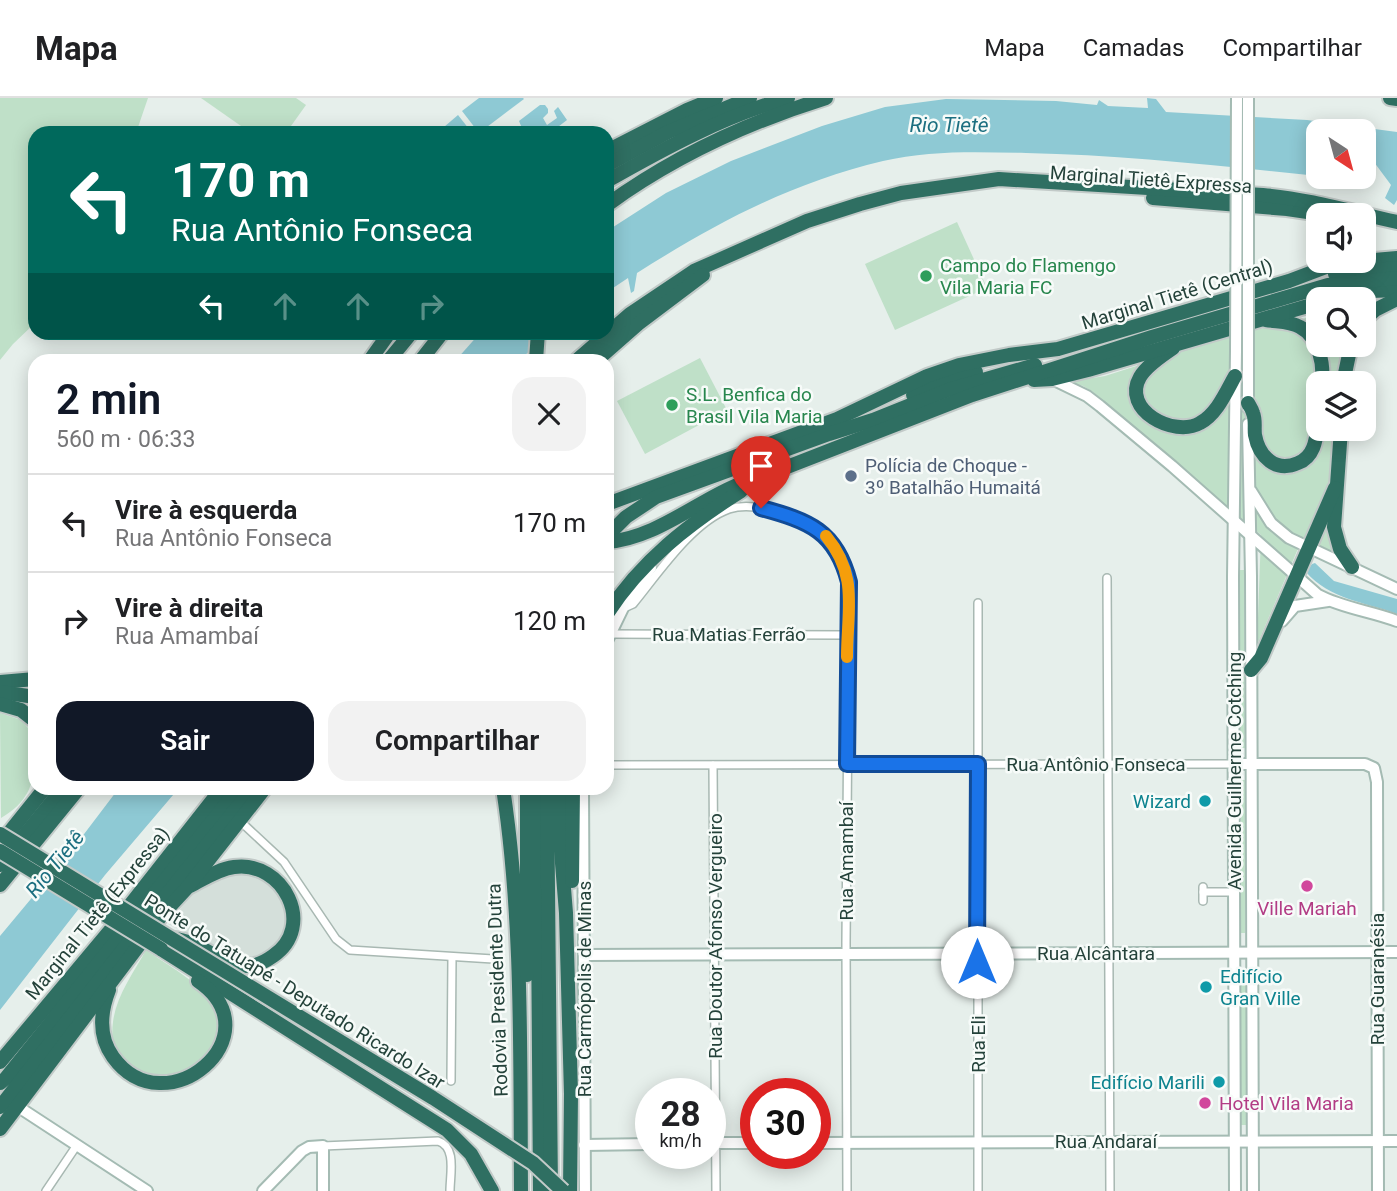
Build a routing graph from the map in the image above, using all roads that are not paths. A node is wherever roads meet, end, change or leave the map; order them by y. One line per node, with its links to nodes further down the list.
1 (716, 98): 9 (highway)
2 (750, 98): 10 (highway)
3 (826, 98): 8 (highway)
4 (1237, 98): 40 (main road, bridge)
5 (1248, 98): 40 (main road, bridge)
6 (1390, 98): 7 (highway)
7 (1397, 99)
8 (793, 103): 13 (highway); 15 (highway)
9 (614, 146)
10 (621, 157): 11 (highway); 12 (highway)
11 (614, 161)
12 (614, 164)
13 (614, 177)
14 (970, 184): 16 (highway, Marginal Tietê Expressa); 17 (highway); 21 (highway)
15 (614, 200)
16 (1306, 212)
17 (1397, 222)
18 (1376, 226): 19 (highway)
19 (1397, 231)
20 (1397, 258): 22 (highway, Marginal Tietê (Central))
21 (719, 260): 33 (highway); 44 (highway)
22 (1376, 260)
23 (1397, 268): 26 (highway)
24 (1310, 273): 26 (highway, Marginal Tietê (Central))
25 (1397, 278): 34 (highway)
26 (1289, 281): 39 (highway, Marginal Tietê (Central))
27 (1397, 290): 28 (highway)
28 (1376, 291)
29 (1397, 299): 31 (highway)
30 (1306, 307): 32 (highway)
31 (1376, 310)
32 (1261, 320): 38 (highway); 45 (highway)
33 (614, 328)
34 (1152, 337): 48 (highway); 50 (highway)
35 (405, 340): 41 (highway)
36 (437, 340): 42 (highway)
37 (600, 340): 43 (highway)
38 (1181, 341): 46 (highway); 47 (highway)
39 (1058, 349): 50 (highway); 56 (highway, Marginal Tietê (Central))
40 (1242, 351): 46 (main road, Avenida Guilherme Cotching); 49 (main road, Avenida Guilherme Cotching)
41 (394, 354)
42 (426, 354)
43 (584, 354)
44 (604, 354)
45 (1322, 371)
46 (1236, 376): 57 (main road, Avenida Guilherme Cotching)
47 (1052, 379): 48 (highway); 57 (main road)
48 (1008, 383): 53 (highway)
49 (1248, 403): 51 (highway); 55 (main road, Avenida Guilherme Cotching)
50 (824, 435): 59 (highway)
51 (1316, 441)
52 (1340, 441): 54 (highway)
53 (764, 476): 58 (highway); 61 (highway)
54 (1335, 488): 62 (highway); 63 (highway)
55 (1250, 489): 60 (main road, Avenida Guilherme Cotching); 62 (main road)
56 (614, 501)
57 (1234, 521): 60 (main road); 86 (main road, Avenida Guilherme Cotching)
58 (688, 527): 69 (highway); 70 (main road, Rua Amambaí)
59 (614, 531)
60 (1251, 536): 65 (main road); 76 (main road, Avenida Guilherme Cotching)
61 (614, 539)
62 (1309, 548): 63 (main road); 65 (highway)
63 (1352, 567): 66 (main road)
64 (1107, 578): 83 (street)
65 (1296, 578): 67 (main road); 72 (highway)
66 (1397, 589)
67 (1329, 601): 71 (main road); 72 (main road)
68 (978, 603): 85 (street, Rua Eli)
69 (614, 605)
70 (623, 608): 73 (main road, Rua Amambaí); 74 (street, Rua Amambaí)
71 (1397, 621)
72 (1276, 623): 76 (highway)
73 (614, 627)
74 (847, 635): 75 (street, Rua Matias Ferrão); 84 (street, Rua Amambaí)
75 (614, 638)
76 (1251, 670): 87 (main road, Avenida Guilherme Cotching)
77 (28, 680): 78 (highway)
78 (0, 682)
79 (0, 692): 80 (highway)
80 (28, 696)
81 (0, 704): 82 (highway)
82 (28, 716)
83 (1109, 763): 85 (street, Rua Antônio Fonseca); 86 (street, Rua Antônio Fonseca); 120 (street)
84 (847, 764): 85 (street, Rua Antônio Fonseca); 89 (street, Rua Antônio Fonseca); 124 (street, Rua Amambaí)
85 (978, 764): 119 (street, Rua Eli)
86 (1234, 764): 87 (main road, Rua Antônio Fonseca); 112 (main road, Avenida Guilherme Cotching)
87 (1252, 764): 90 (main road, Rua Antônio Fonseca); 122 (main road, Avenida Guilherme Cotching)
88 (614, 765): 89 (street, Rua Antônio Fonseca)
89 (713, 765): 123 (street, Rua Doutor Afonso Vergueiro)
90 (1374, 768): 117 (main road, Rua Guaranésia)
91 (37, 795): 107 (highway)
92 (57, 795): 109 (highway)
93 (73, 795): 110 (highway)
94 (216, 795): 129 (highway, Marginal Tietê (Expressa))
95 (233, 795): 132 (highway)
96 (247, 795): 134 (highway)
97 (259, 795): 105 (highway)
98 (504, 795): 151 (highway, Rodovia Presidente Dutra)
99 (527, 795): 151 (highway)
100 (537, 795): 159 (highway, Rodovia Presidente Dutra)
101 (547, 795): 160 (highway)
102 (561, 795): 114 (highway)
103 (573, 795): 114 (highway)
104 (583, 795): 125 (main road, Rua Carmópolis de Minas)
105 (239, 821): 111 (highway); 126 (street)
106 (0, 834): 115 (highway, Ponte do Tatuapé - Deputado Ricardo Izar, bridge)
107 (0, 844)
108 (0, 851): 116 (highway, Ponte do Tatuapé - Deputado Ricardo Izar, bridge)
109 (0, 865)
110 (0, 885)
111 (186, 888): 115 (highway); 128 (highway)
112 (1234, 892): 113 (street); 121 (main road, Avenida Guilherme Cotching)
113 (1203, 901)
114 (566, 914): 162 (highway)
115 (174, 939): 150 (highway, Ponte do Tatuapé - Deputado Ricardo Izar, bridge)
116 (164, 950): 128 (highway); 148 (highway, Ponte do Tatuapé - Deputado Ricardo Izar)
117 (1377, 952): 118 (main road, Rua Alcântara); 122 (main road, Rua Alcântara); 139 (main road, Rua Guaranésia)
118 (1397, 952)
119 (977, 953): 120 (main road, Rua Alcântara); 124 (main road, Rua Alcântara); 136 (street, Rua Eli)
120 (1109, 953): 121 (main road, Rua Alcântara); 141 (street)
121 (1234, 953): 122 (main road, Rua Alcântara); 137 (main road, Avenida Guilherme Cotching)
122 (1252, 953): 138 (main road, Avenida Guilherme Cotching)
123 (715, 954): 124 (main road, Rua Alcântara); 125 (main road, Rua Alcântara); 130 (street, Rua Doutor Afonso Vergueiro)
124 (846, 954): 144 (street, Rua Amambaí)
125 (585, 955): 145 (main road, Rua Carmópolis de Minas)
126 (452, 957): 127 (street); 131 (street)
127 (493, 959)
128 (116, 976): 133 (highway)
129 (0, 1062)
130 (714, 1078)
131 (450, 1081)
132 (0, 1083)
133 (17, 1106): 135 (highway); 146 (main road)
134 (0, 1107)
135 (0, 1129)
136 (978, 1141): 141 (main road, Rua Andaraí); 144 (main road, Rua Andaraí); 166 (street, Rua Eli)
137 (1234, 1141): 138 (main road, Rua Andaraí); 141 (main road, Rua Andaraí); 168 (main road, Avenida Guilherme Cotching)
138 (1253, 1141): 139 (main road, Rua Andaraí); 169 (main road, Avenida Guilherme Cotching)
139 (1377, 1141): 140 (main road, Rua Andaraí); 170 (main road, Rua Guaranésia)
140 (1397, 1141)
141 (1110, 1142): 167 (street)
142 (635, 1143): 145 (main road)
143 (831, 1143): 144 (main road, Rua Andaraí)
144 (847, 1143): 165 (street, Rua Amambaí)
145 (584, 1144): 163 (main road, Rua Carmópolis de Minas)
146 (77, 1145): 152 (street); 153 (main road)
147 (323, 1146): 154 (main road); 155 (main road); 156 (street)
148 (480, 1169): 157 (main road); 158 (highway, Ponte do Tatuapé - Deputado Ricardo Izar)
149 (715, 1169): 164 (street, Rua Doutor Afonso Vergueiro)
150 (547, 1175): 160 (highway, bridge); 161 (highway, Ponte do Tatuapé - Deputado Ricardo Izar, bridge)
151 (521, 1184)
152 (47, 1191)
153 (147, 1191)
154 (263, 1191)
155 (323, 1191)
156 (450, 1191)
157 (486, 1191)
158 (492, 1191)
159 (540, 1191)
160 (554, 1191)
161 (563, 1191)
162 (570, 1191)
163 (585, 1191)
164 (716, 1191)
165 (847, 1191)
166 (978, 1191)
167 (1110, 1191)
168 (1235, 1191)
169 (1253, 1191)
170 (1378, 1191)

